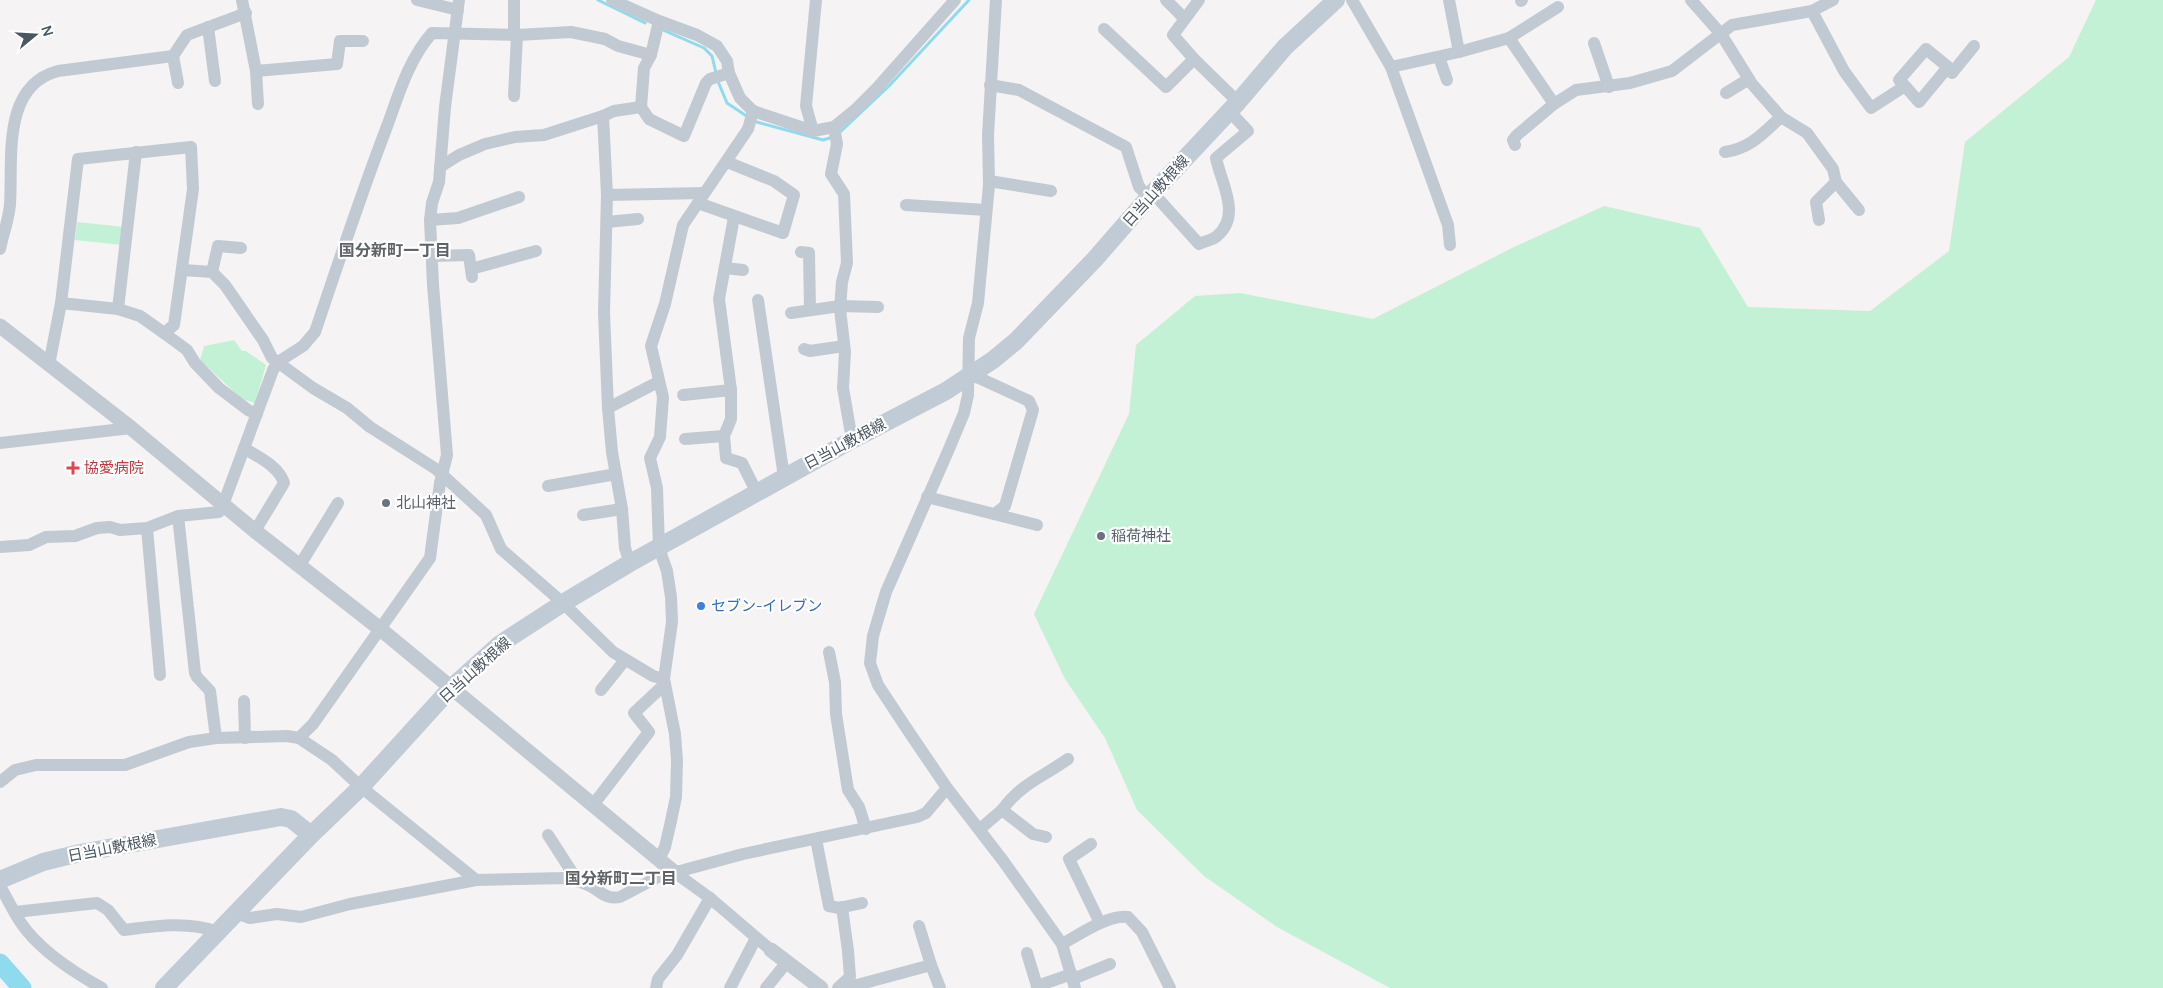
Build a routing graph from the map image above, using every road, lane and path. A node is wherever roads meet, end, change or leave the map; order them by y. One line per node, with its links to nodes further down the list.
1 (242, 0): 18 (street)
2 (416, 0): 15 (street)
3 (514, 0): 25 (street)
4 (612, 0): 20 (street)
5 (816, 0): 55 (street)
6 (954, 0): 57 (street)
7 (996, 0): 43 (street)
8 (1166, 0): 19 (street)
9 (1199, 0): 19 (street)
10 (1336, 0): 50 (main road, 日当山敷根線)
11 (1352, 0): 35 (street)
12 (1448, 0): 30 (street)
13 (1691, 0): 24 (street)
14 (1833, 0): 17 (street)
15 (458, 5): 23 (street)
16 (1558, 7): 26 (street)
17 (1812, 11): 24 (street); 44 (street)
18 (246, 13): 21 (street); 37 (street)
19 (1184, 18): 34 (street)
20 (659, 22): 31 (street); 38 (street)
21 (208, 27): 32 (street); 41 (street)
22 (1104, 29): 34 (street)
23 (454, 34): 25 (street); 62 (street); 99 (street)
24 (1721, 34): 39 (street); 45 (street)
25 (516, 35): 31 (street); 47 (street)
26 (1509, 38): 30 (street); 49 (street)
27 (363, 41): 37 (street)
28 (1594, 43): 45 (street)
29 (1974, 46): 36 (street)
30 (1458, 52): 33 (street)
31 (652, 55): 51 (street)
32 (173, 56): 42 (street); 56 (street)
33 (1439, 57): 35 (street); 40 (street)
34 (1194, 60): 50 (street)
35 (1391, 67): 78 (street)
36 (1948, 67): 44 (street); 44 (street)
37 (256, 71): 48 (street)
38 (726, 74): 51 (street); 52 (street)
39 (1749, 79): 46 (street); 54 (street)
40 (1447, 80)
41 (215, 81)
42 (178, 83)
43 (990, 85): 63 (street); 67 (street)
44 (1905, 86)
45 (1609, 87): 49 (street)
46 (1726, 93)
47 (514, 96)
48 (258, 104)
49 (1554, 104): 58 (street)
50 (1234, 107): 67 (main road, 日当山敷根線); 67 (street)
51 (641, 108): 53 (street)
52 (753, 112): 55 (street); 61 (street)
53 (603, 116): 62 (street); 66 (street)
54 (1782, 116): 60 (street); 64 (street)
55 (813, 131): 57 (street)
56 (6, 133): 80 (street)
57 (835, 134): 90 (street)
58 (1515, 145)
59 (136, 152): 85 (street); 89 (street); 92 (street)
60 (1725, 152)
61 (727, 162): 69 (street); 73 (street)
62 (440, 167): 75 (street)
63 (988, 181): 65 (street); 71 (street)
64 (1836, 182): 72 (street); 76 (street)
65 (1051, 191)
66 (607, 195): 69 (street); 77 (street)
67 (1151, 195): 101 (main road, 日当山敷根線)
68 (519, 197): 75 (street)
69 (701, 198): 73 (street); 102 (street)
70 (906, 205): 71 (street)
71 (986, 210): 101 (street)
72 (1859, 210)
73 (734, 217): 84 (street)
74 (638, 219): 77 (street)
75 (430, 220): 83 (street)
76 (1819, 220)
77 (607, 222): 105 (street)
78 (1450, 245)
79 (241, 248): 87 (street)
80 (0, 249)
81 (536, 251): 83 (street)
82 (801, 252): 93 (street)
83 (431, 256): 114 (street)
84 (725, 268): 86 (street); 103 (street)
85 (183, 270): 87 (street); 96 (street)
86 (743, 270)
87 (212, 272): 99 (street)
88 (758, 300): 115 (street)
89 (62, 303): 92 (street); 100 (street)
90 (840, 306): 91 (street); 93 (street); 97 (street)
91 (878, 307)
92 (118, 308): 96 (street)
93 (810, 310): 94 (street)
94 (791, 313)
95 (0, 326): 100 (street)
96 (164, 333): 106 (street)
97 (844, 346): 98 (street); 110 (street)
98 (804, 349)
99 (278, 362): 106 (street); 114 (street)
100 (49, 365): 107 (street)
101 (968, 375): 110 (main road, 日当山敷根線); 118 (street); 122 (street)
102 (658, 382): 105 (street); 129 (street)
103 (731, 390): 104 (street); 108 (street)
104 (683, 395)
105 (608, 408): 113 (street)
106 (257, 414): 112 (street)
107 (131, 428): 111 (street); 120 (street)
108 (724, 436): 109 (street); 117 (street)
109 (685, 439)
110 (852, 440): 115 (main road, 日当山敷根線)
111 (0, 443)
112 (244, 448): 120 (street); 127 (street)
113 (616, 474): 116 (street); 121 (street)
114 (441, 476): 132 (street); 133 (street)
115 (784, 477): 117 (main road, 日当山敷根線)
116 (548, 486)
117 (757, 492): 129 (main road, 日当山敷根線)
118 (927, 497): 122 (street); 147 (street)
119 (338, 503): 131 (street)
120 (223, 505): 124 (street); 127 (street)
121 (622, 509): 123 (street); 130 (street)
122 (995, 514): 125 (street)
123 (583, 515)
124 (178, 516): 126 (street); 141 (street)
125 (1038, 524)
126 (147, 528): 128 (street); 136 (street)
127 (255, 531): 131 (street)
128 (0, 547)
129 (660, 548): 130 (main road, 日当山敷根線); 137 (street)
130 (630, 563): 132 (main road, 日当山敷根線)
131 (298, 565): 133 (street)
132 (563, 602): 135 (street); 138 (main road, 日当山敷根線)
133 (379, 628): 138 (street); 143 (street)
134 (829, 652): 150 (street)
135 (625, 660): 137 (street); 139 (street)
136 (160, 675)
137 (664, 681): 148 (street); 157 (street)
138 (451, 688): 146 (main road, 日当山敷根線); 148 (street)
139 (601, 690)
140 (244, 701): 142 (street)
141 (216, 738): 142 (street); 145 (street)
142 (245, 738): 143 (street)
143 (300, 738): 146 (street)
144 (1068, 759): 149 (street)
145 (0, 782)
146 (361, 787): 152 (main road, 日当山敷根線); 160 (street)
147 (947, 788): 150 (street); 151 (street)
148 (593, 805): 157 (street)
149 (1002, 810): 151 (street); 154 (street)
150 (866, 829): 155 (street)
151 (980, 829): 172 (street)
152 (311, 835): 159 (main road, 日当山敷根線); 167 (main road, 日当山敷根線)
153 (548, 835): 161 (street)
154 (1046, 837)
155 (816, 839): 158 (street); 165 (street)
156 (1091, 844): 168 (street)
157 (659, 859): 158 (street)
158 (674, 872): 161 (street); 163 (street)
159 (0, 880)
160 (476, 880): 161 (street); 167 (street)
161 (577, 880)
162 (0, 886): 166 (street)
163 (710, 898): 171 (street); 183 (street)
164 (862, 903): 165 (street)
165 (842, 908): 186 (street)
166 (15, 912): 170 (street); 181 (street)
167 (236, 913): 170 (main road, 日当山敷根線)
168 (1100, 924): 172 (street); 189 (street)
169 (919, 926): 177 (street)
170 (218, 932): 182 (main road, 日当山敷根線)
171 (756, 938): 173 (street); 184 (street)
172 (1062, 944): 178 (street)
173 (771, 950): 175 (street)
174 (1027, 953): 180 (street)
175 (787, 962): 179 (street); 185 (street)
176 (1110, 964): 178 (street)
177 (931, 965): 187 (street); 188 (street)
178 (1073, 980): 180 (street)
179 (815, 986)
180 (1038, 987)
181 (102, 988)
182 (164, 988)
183 (656, 988)
184 (730, 988)
185 (766, 988)
186 (838, 988)
187 (853, 988)
188 (940, 988)
189 (1170, 988)

